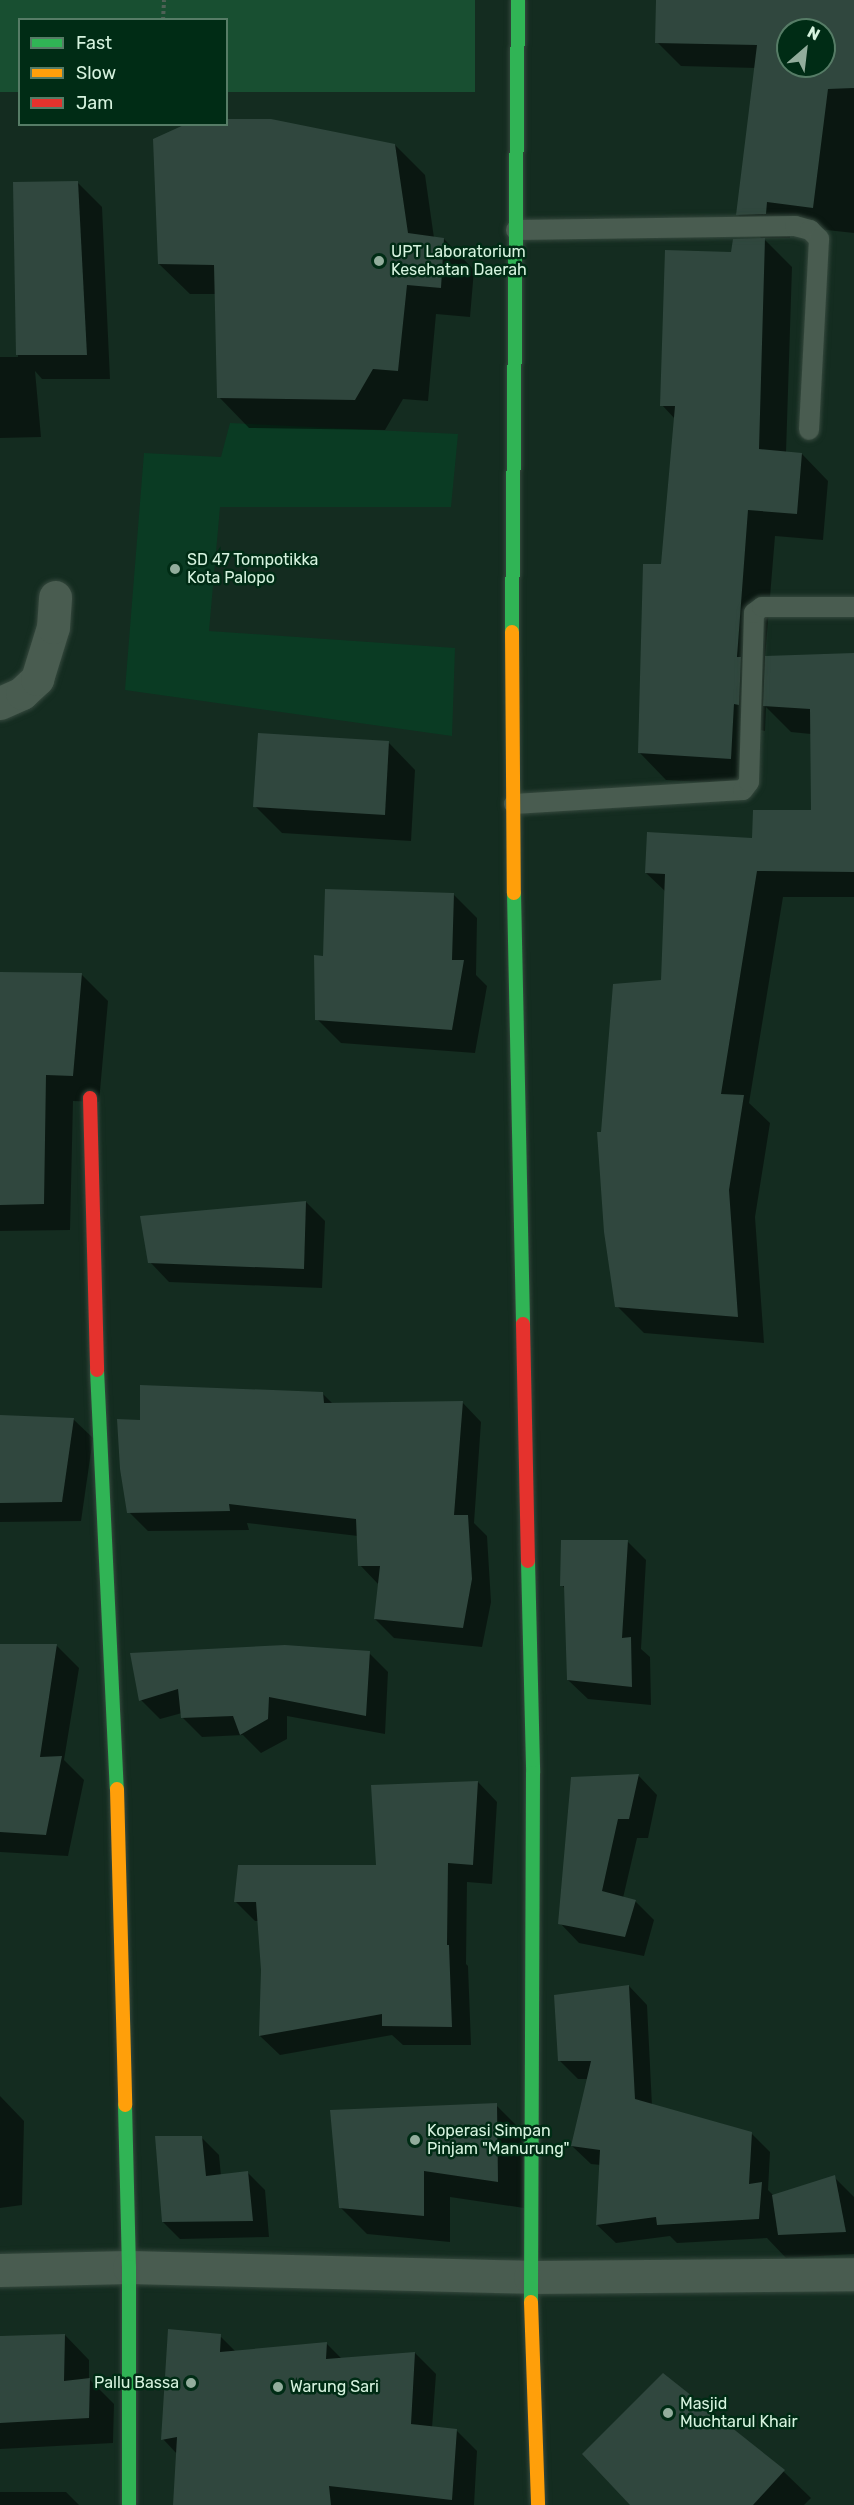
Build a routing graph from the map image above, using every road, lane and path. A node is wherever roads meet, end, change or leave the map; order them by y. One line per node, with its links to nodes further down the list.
1 (164, 0): 3 (path)
2 (518, 0): 4 (street)
3 (163, 18)
4 (516, 230): 5 (lane); 9 (street)
5 (809, 429)
6 (55, 597): 8 (street)
7 (854, 607): 9 (lane)
8 (0, 704)
9 (514, 804): 14 (street)
10 (90, 1098): 11 (street)
11 (129, 2267): 12 (street); 14 (street); 15 (street)
12 (0, 2270)
13 (854, 2274): 14 (street)
14 (530, 2277): 16 (street)
15 (129, 2505)
16 (538, 2505)

